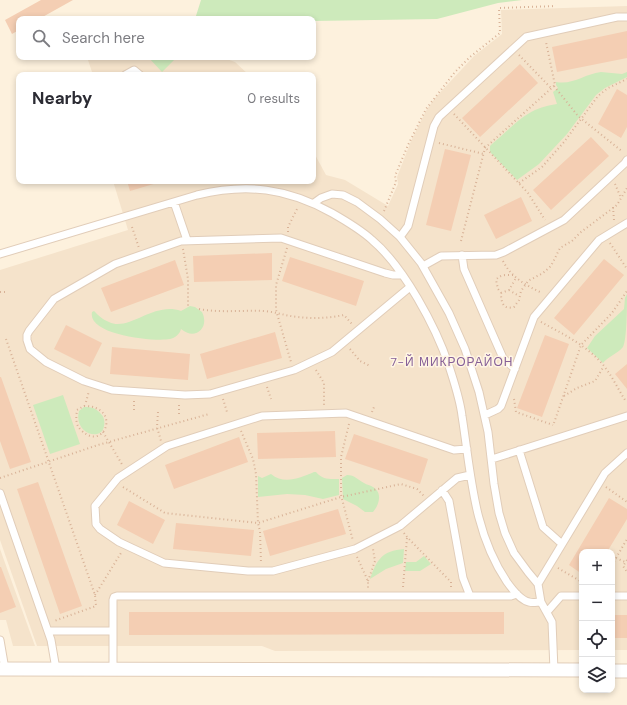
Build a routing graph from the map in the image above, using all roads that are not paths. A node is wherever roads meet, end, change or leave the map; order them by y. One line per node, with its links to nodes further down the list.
1 (627, 17): 7 (lane)
2 (627, 160): 10 (lane)
3 (243, 185): 4 (lane); 5 (lane)
4 (174, 202): 8 (lane); 9 (lane)
5 (314, 203): 7 (lane); 12 (lane)
6 (627, 224): 14 (lane)
7 (400, 237): 11 (lane)
8 (184, 241): 12 (lane); 13 (lane)
9 (0, 254)
10 (462, 255): 11 (lane); 14 (lane)
11 (423, 266): 15 (lane)
12 (402, 275): 13 (lane)
13 (410, 287): 17 (lane)
14 (515, 369): 15 (lane)
15 (485, 415): 20 (lane)
16 (627, 416): 18 (lane)
17 (466, 449): 21 (lane); 22 (lane)
18 (519, 450): 20 (lane); 24 (lane)
19 (627, 453): 24 (lane)
20 (492, 459): 25 (lane)
21 (470, 475): 22 (lane); 26 (lane)
22 (442, 490): 27 (lane)
23 (0, 493): 33 (lane)
24 (562, 544): 25 (lane)
25 (538, 584): 31 (lane)
26 (517, 594): 27 (lane); 31 (lane)
27 (470, 596): 34 (lane)
28 (579, 596): 32 (lane)
29 (615, 596): 30 (lane)
30 (627, 596)
31 (541, 602): 32 (lane)
32 (547, 612): 39 (lane)
33 (47, 627): 34 (lane); 37 (lane)
34 (113, 631): 38 (lane)
35 (0, 640): 36 (lane)
36 (2, 669): 37 (street)
37 (56, 669): 38 (street)
38 (113, 669): 39 (street)
39 (554, 670): 40 (street)
40 (579, 670)
41 (615, 670): 42 (street)
42 (627, 671)

